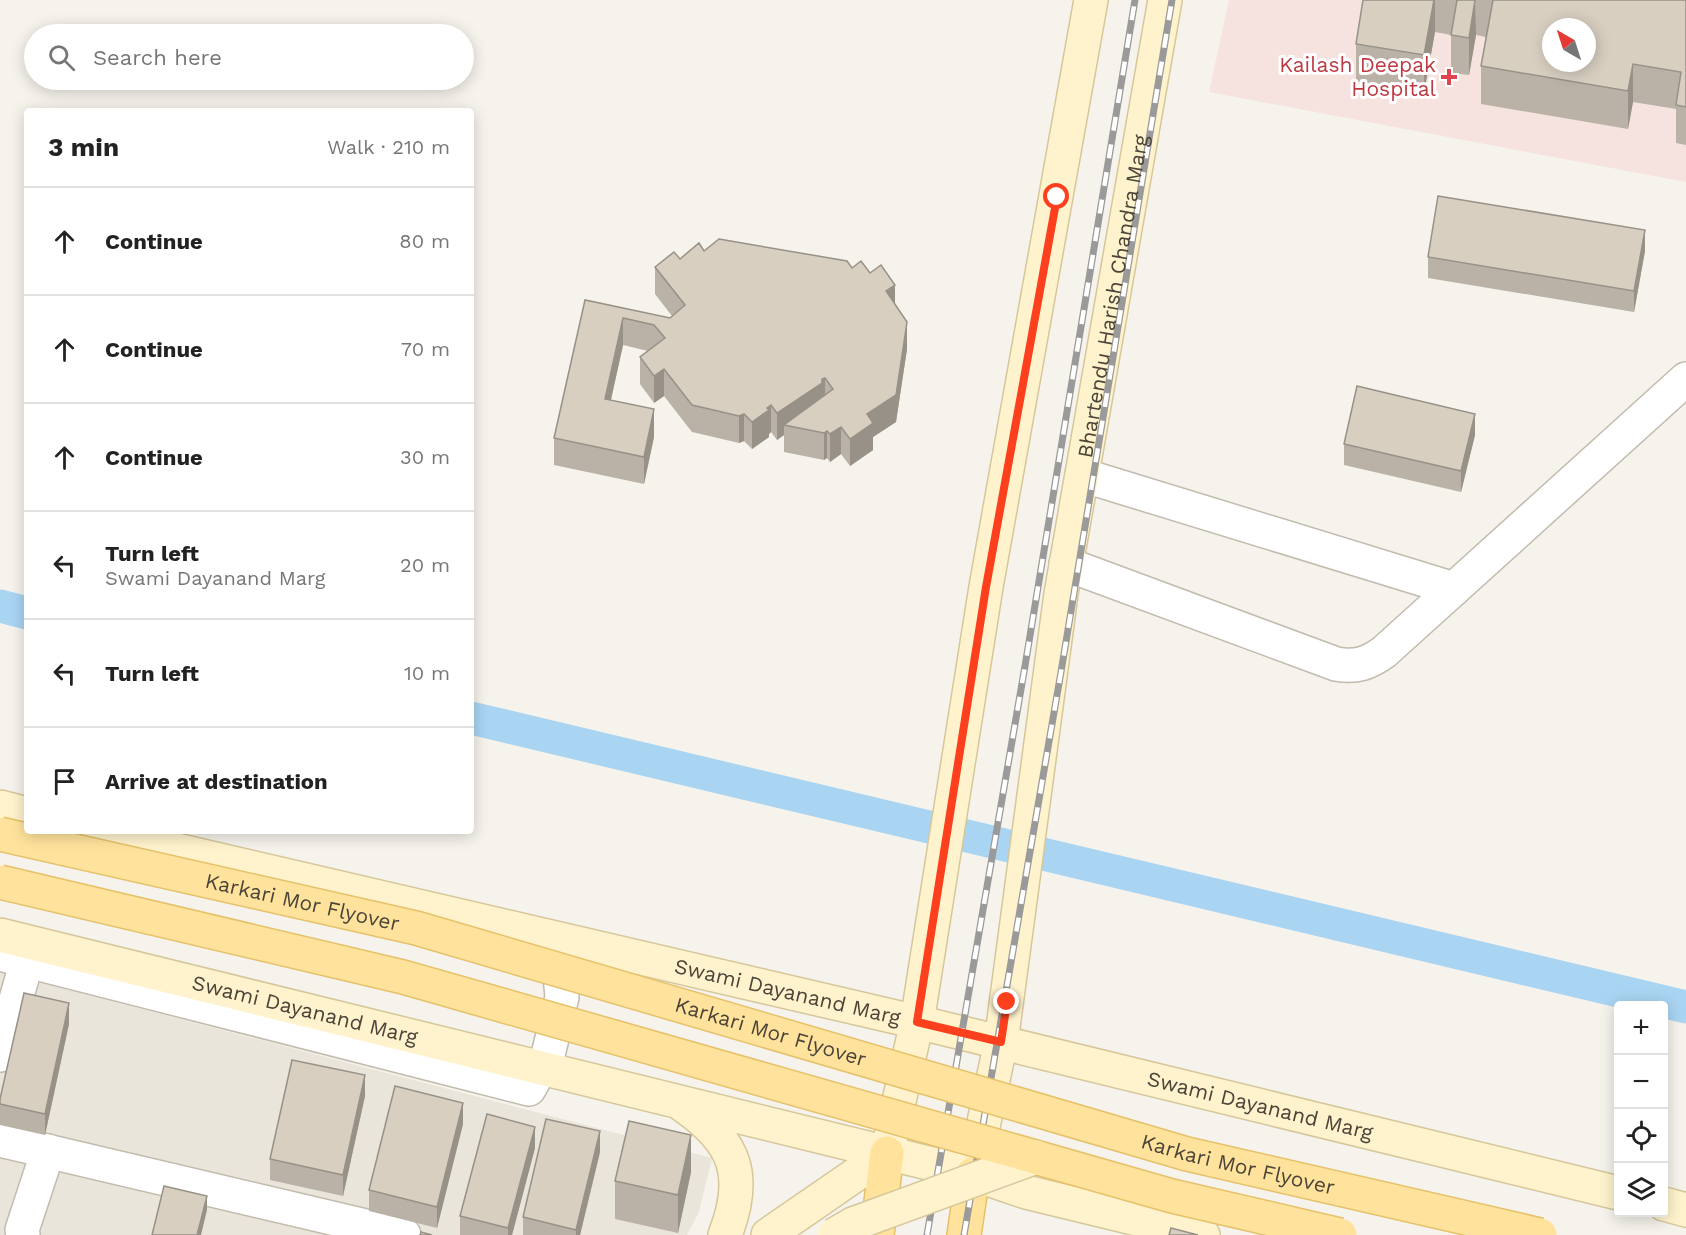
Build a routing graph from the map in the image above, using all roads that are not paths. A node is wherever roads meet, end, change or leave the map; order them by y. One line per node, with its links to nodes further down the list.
1 (1091, 0): 15 (main road)
2 (1165, 0): 4 (main road, Bhartendu Harish Chandra Marg)
3 (1686, 378): 6 (street)
4 (1082, 475): 5 (main road, Bhartendu Harish Chandra Marg); 6 (street)
5 (1064, 579): 6 (street); 16 (main road, Bhartendu Harish Chandra Marg)
6 (1454, 589)
7 (0, 807): 8 (main road)
8 (24, 813)
9 (0, 834): 37 (main road, Karkari Mor Flyover, bridge)
10 (108, 834): 13 (main road, Swami Dayanand Marg)
11 (0, 882): 23 (main road, bridge)
12 (0, 936): 18 (main road, Swami Dayanand Marg)
13 (556, 937): 15 (main road, Swami Dayanand Marg); 18 (street)
14 (13, 957): 17 (street); 18 (street)
15 (917, 1022): 16 (main road, Swami Dayanand Marg); 22 (main road)
16 (1001, 1042): 24 (main road); 25 (main road, Swami Dayanand Marg)
17 (0, 1054)
18 (542, 1068): 19 (main road, Swami Dayanand Marg)
19 (676, 1100): 22 (main road, Swami Dayanand Marg); 30 (main road)
20 (0, 1140): 21 (street)
21 (48, 1151): 28 (street); 29 (street)
22 (887, 1153): 24 (main road, Swami Dayanand Marg); 31 (main road); 33 (main road)
23 (1036, 1157): 32 (main road, bridge); 36 (main road, bridge)
24 (973, 1174): 34 (main road); 35 (main road)
25 (1614, 1192)
26 (1668, 1205): 27 (main road)
27 (1686, 1210)
28 (23, 1235)
29 (404, 1235)
30 (725, 1235)
31 (768, 1235)
32 (834, 1235)
33 (876, 1235)
34 (964, 1235)
35 (1203, 1235)
36 (1340, 1235)
37 (1540, 1235)

